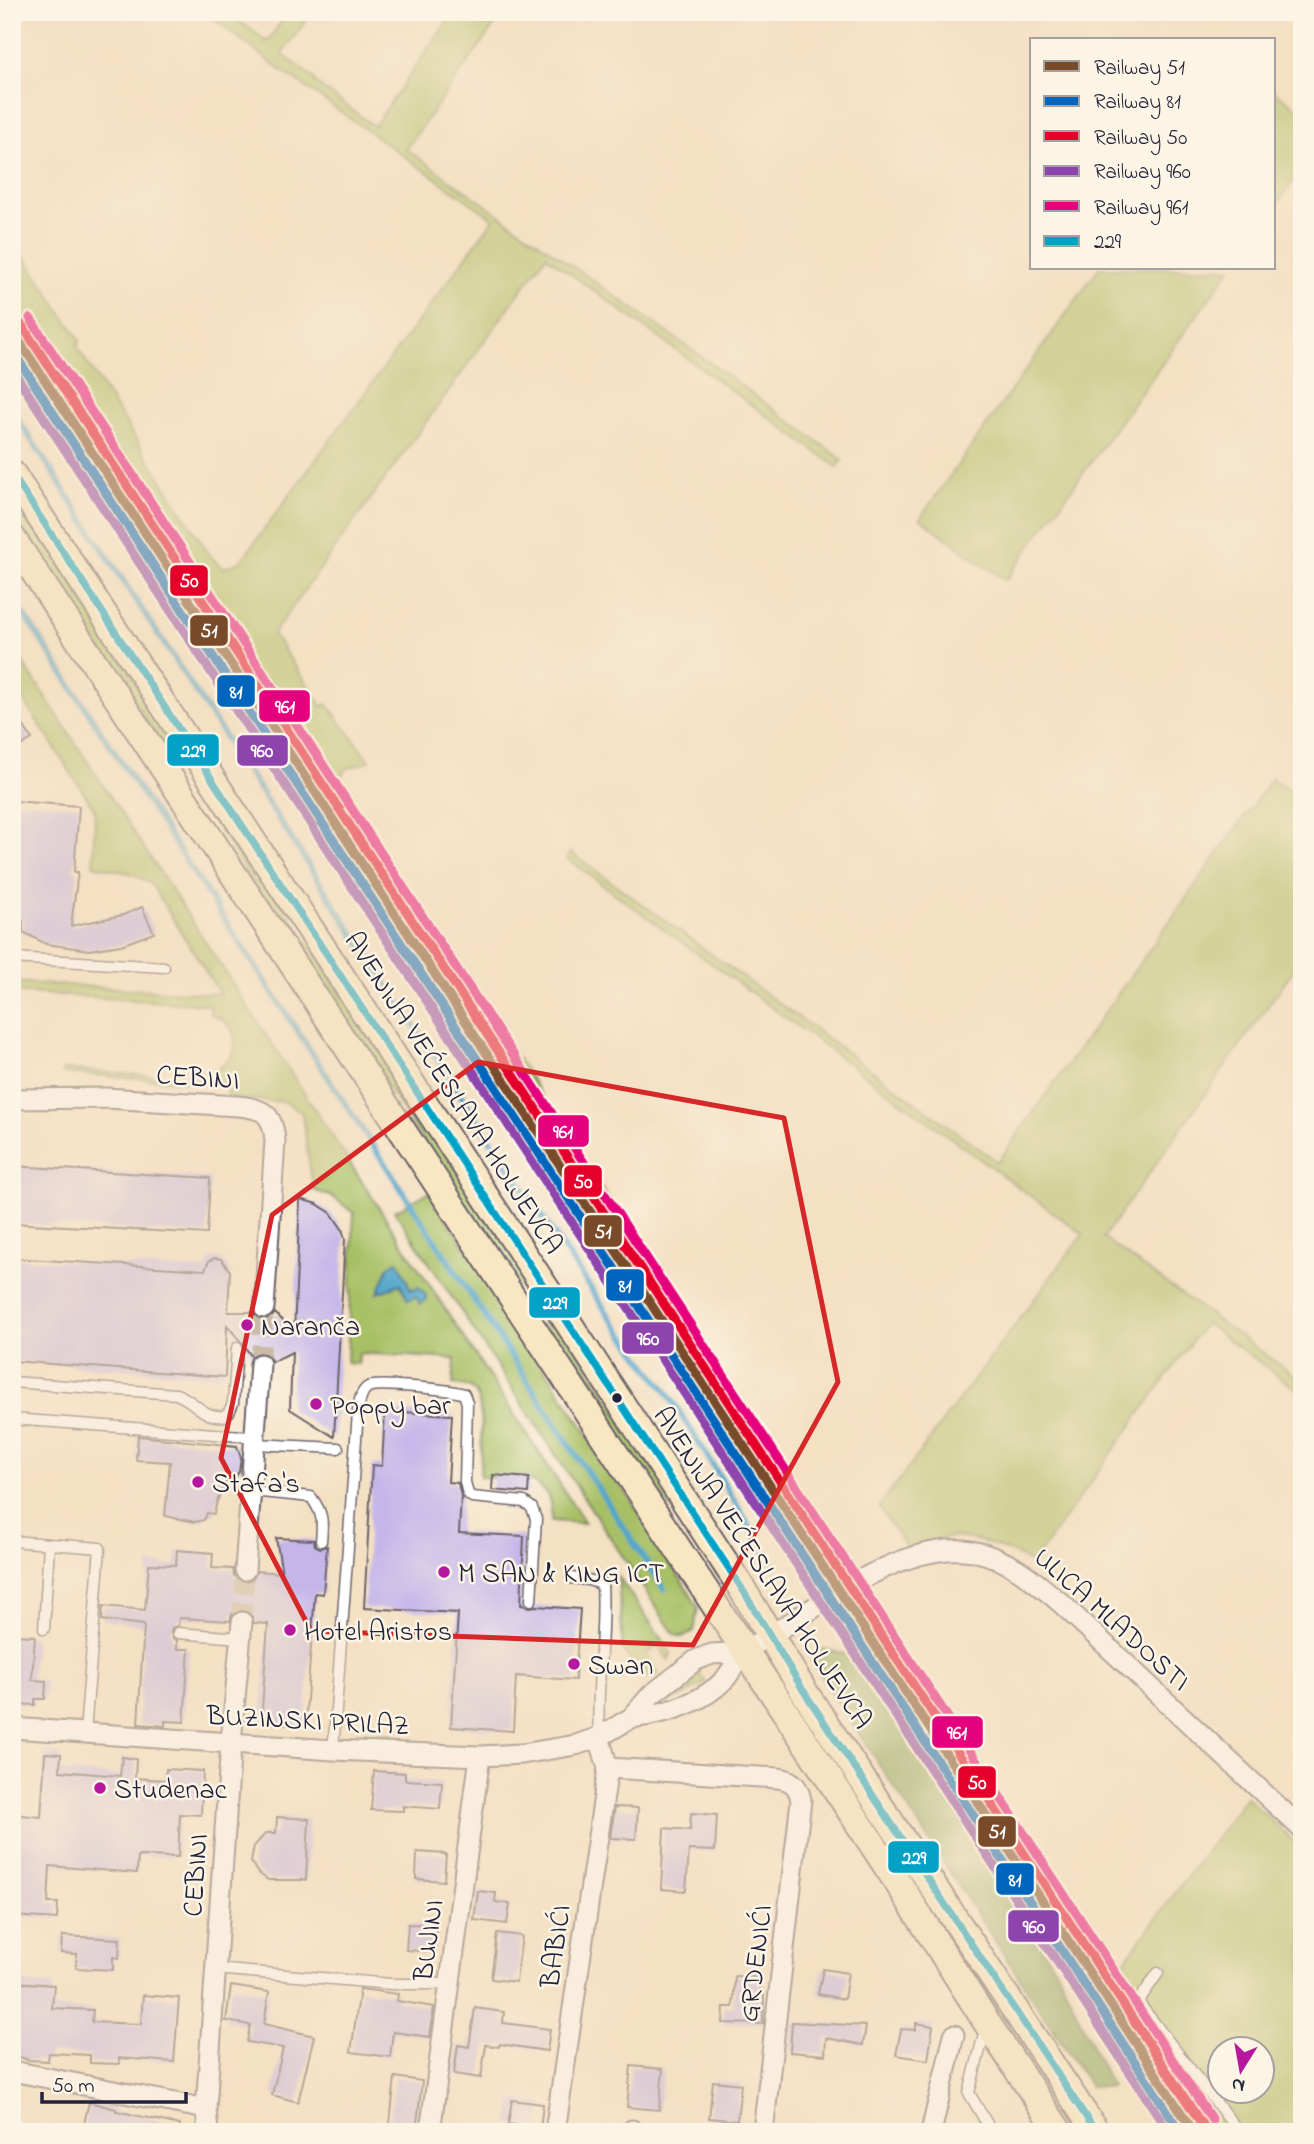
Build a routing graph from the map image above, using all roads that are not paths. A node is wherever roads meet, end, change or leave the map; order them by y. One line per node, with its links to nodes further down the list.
1 (12, 474): 23 (main road, AVENIJA VEĆESLAVA HOLJEVCA)
2 (12, 538): 24 (main road)
3 (12, 958): 4 (lane)
4 (164, 967)
5 (12, 1100): 6 (street, CEBINI)
6 (264, 1308)
7 (237, 1348): 9 (lane)
8 (260, 1364): 11 (street)
9 (12, 1382)
10 (12, 1419): 11 (lane)
11 (254, 1440): 12 (lane); 13 (street)
12 (338, 1448)
13 (251, 1491): 15 (lane); 17 (street)
14 (12, 1541): 16 (lane)
15 (321, 1541)
16 (49, 1544): 20 (lane); 27 (lane)
17 (245, 1570)
18 (571, 1578): 28 (lane)
19 (531, 1600): 30 (lane)
20 (44, 1629)
21 (241, 1630): 22 (lane); 29 (street, CEBINI)
22 (178, 1633)
23 (770, 1636): 24 (street, ULICA MLADOSTI); 33 (street, ULICA MLADOSTI); 48 (main road, AVENIJA VEĆESLAVA HOLJEVCA)
24 (744, 1652): 25 (street, BUZINSKI PRILAZ); 25 (street, BUZINSKI PRILAZ); 37 (main road)
25 (631, 1718): 28 (street, BUZINSKI PRILAZ)
26 (12, 1728): 27 (street, BUZINSKI PRILAZ)
27 (85, 1732): 29 (street, BUZINSKI PRILAZ)
28 (599, 1737): 31 (street, BUZINSKI PRILAZ); 32 (street)
29 (231, 1742): 30 (street, BUZINSKI PRILAZ); 34 (street, CEBINI)
30 (333, 1750): 31 (street, BUZINSKI PRILAZ)
31 (480, 1756): 36 (street, BUJINI)
32 (608, 1768): 43 (street, BABIĆI); 44 (street, GRDENIĆI)
33 (1302, 1829)
34 (215, 1969): 36 (lane); 40 (street, CEBINI)
35 (1158, 1973): 49 (lane)
36 (449, 1984): 42 (street, BUJINI)
37 (987, 2023): 46 (lane); 47 (main road)
38 (954, 2035): 45 (street)
39 (12, 2071): 40 (street)
40 (206, 2109): 41 (street, CEBINI)
41 (208, 2132)
42 (430, 2132)
43 (555, 2132)
44 (763, 2132)
45 (931, 2132)
46 (992, 2132)
47 (1059, 2132)
48 (1096, 2132)
49 (1239, 2132)

